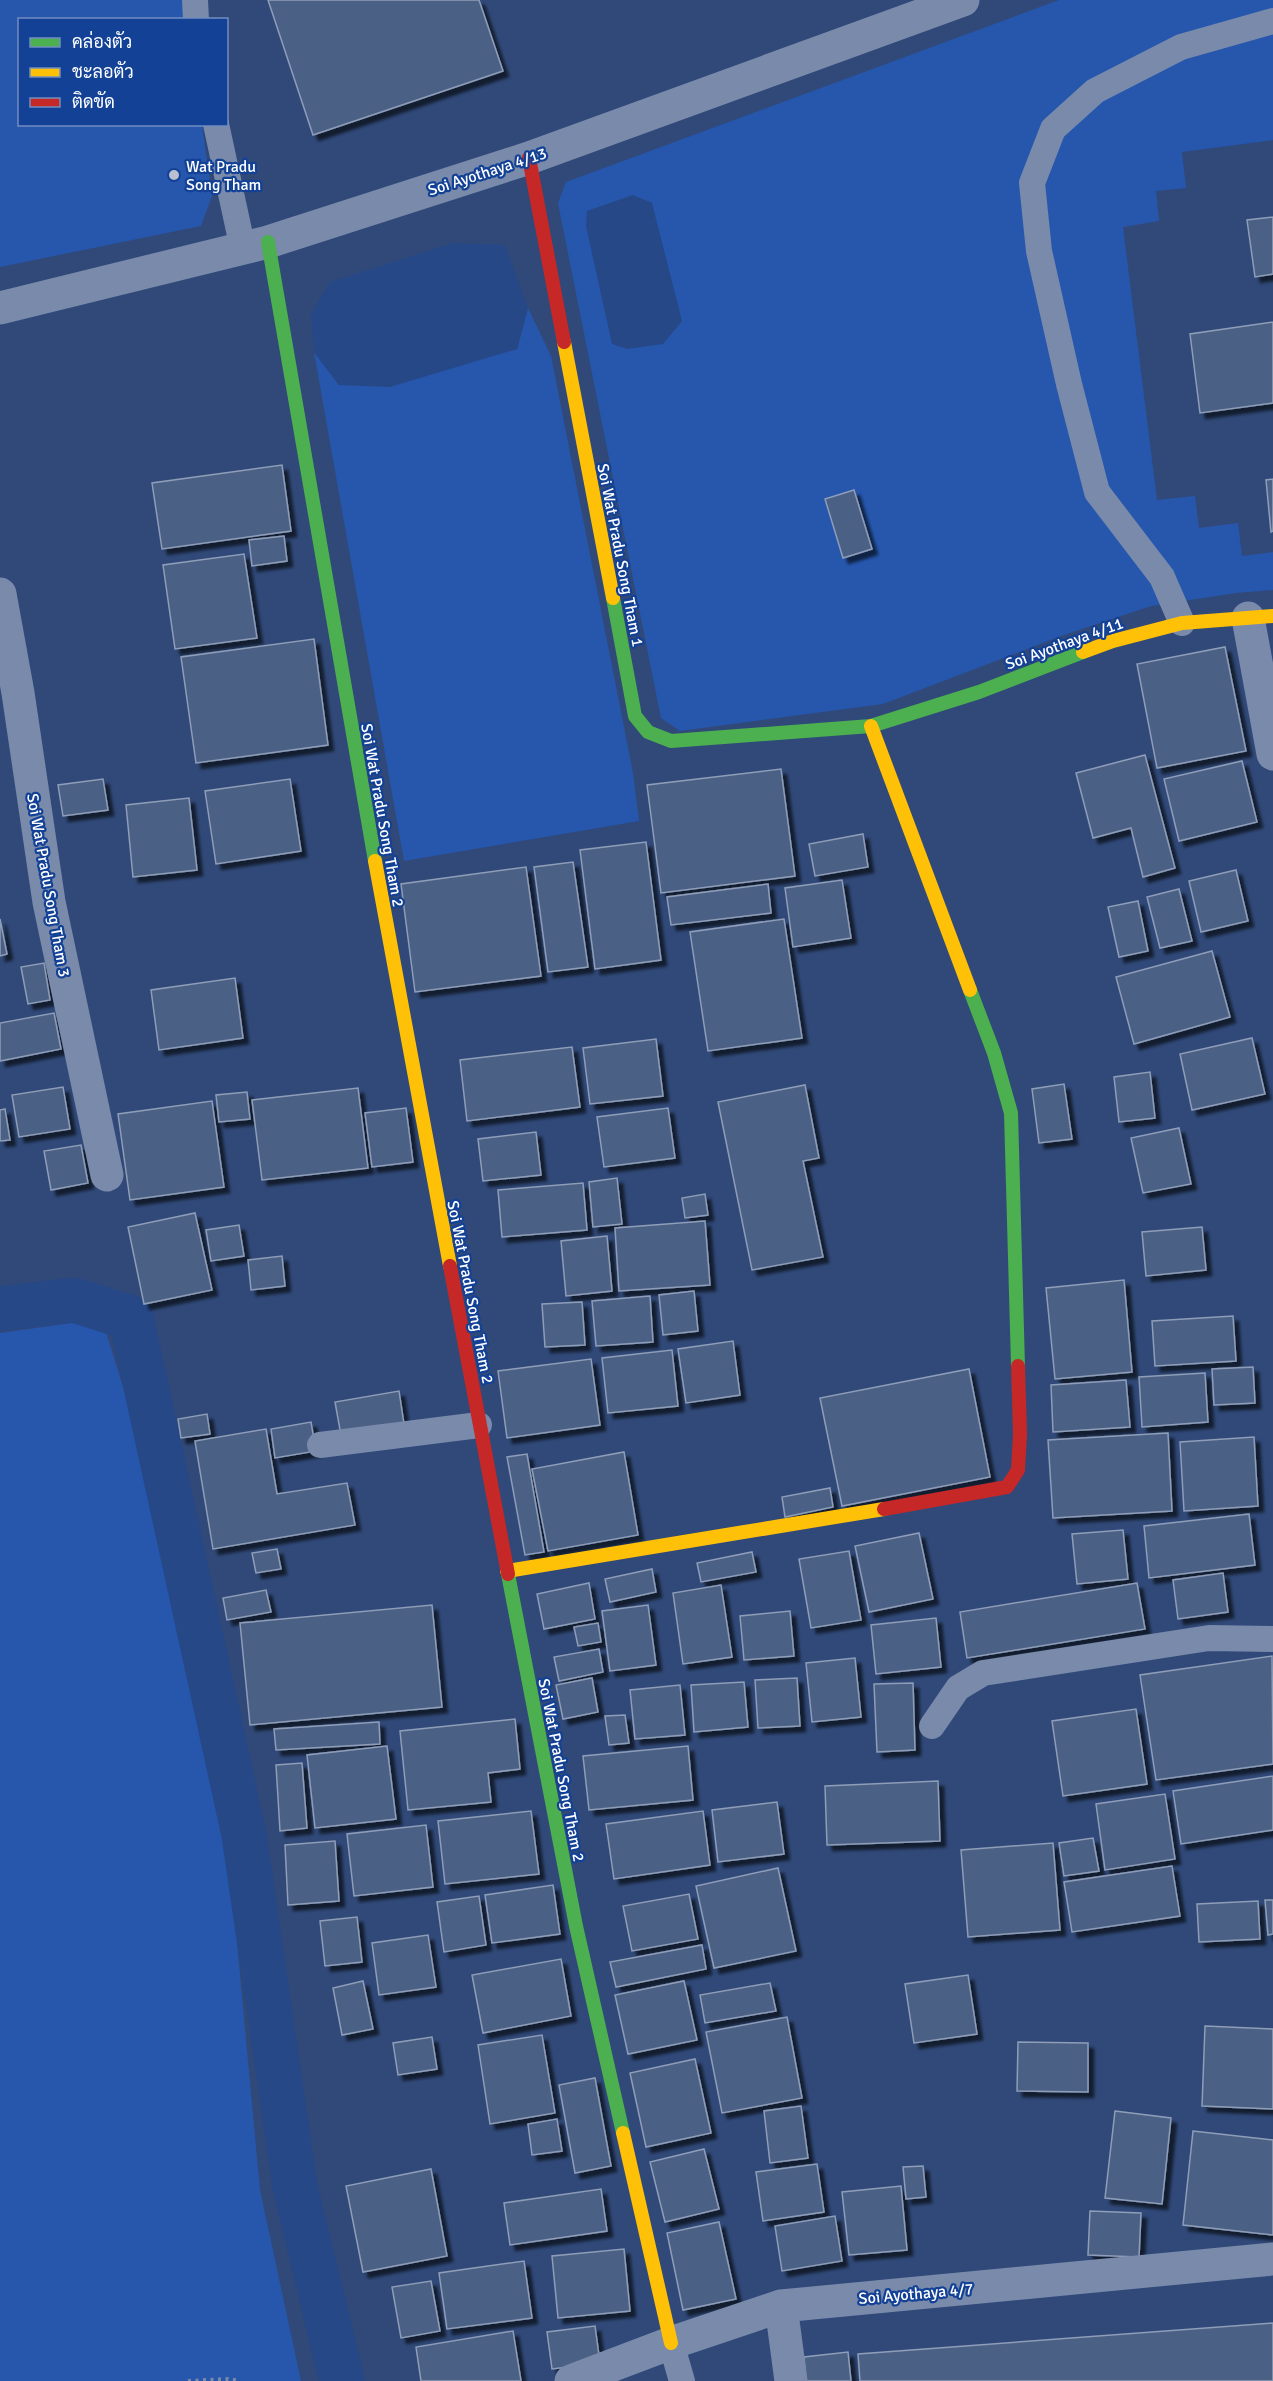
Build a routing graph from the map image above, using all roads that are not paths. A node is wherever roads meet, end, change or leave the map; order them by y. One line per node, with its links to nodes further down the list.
1 (195, 0): 3 (lane)
2 (963, 0): 6 (street, Soi Ayothaya 4/13)
3 (196, 18)
4 (1273, 21): 11 (lane)
5 (217, 126): 7 (lane)
6 (530, 158): 7 (street, Soi Ayothaya 4/13); 12 (street, Soi Wat Pradu Song Tham 1)
7 (255, 246): 8 (street, Soi Ayothaya 4/13); 15 (street, Soi Wat Pradu Song Tham 2)
8 (0, 308)
9 (0, 594): 14 (street, Soi Wat Pradu Song Tham 3)
10 (1261, 617): 11 (street, Soi Ayothaya 4/11); 13 (street)
11 (1182, 623): 12 (street, Soi Ayothaya 4/11)
12 (871, 726): 17 (street)
13 (1273, 754)
14 (107, 1175)
15 (479, 1425): 16 (lane); 17 (street, Soi Wat Pradu Song Tham 2)
16 (320, 1445)
17 (507, 1572): 22 (street, Soi Wat Pradu Song Tham 2)
18 (1273, 1639): 19 (lane)
19 (932, 1726)
20 (1273, 2259): 21 (street, Soi Ayothaya 4/7)
21 (781, 2306): 22 (street, Soi Ayothaya 4/7); 25 (street)
22 (671, 2343): 23 (street, Soi Ayothaya 4/7); 24 (lane)
23 (571, 2381)
24 (682, 2381)
25 (791, 2381)

